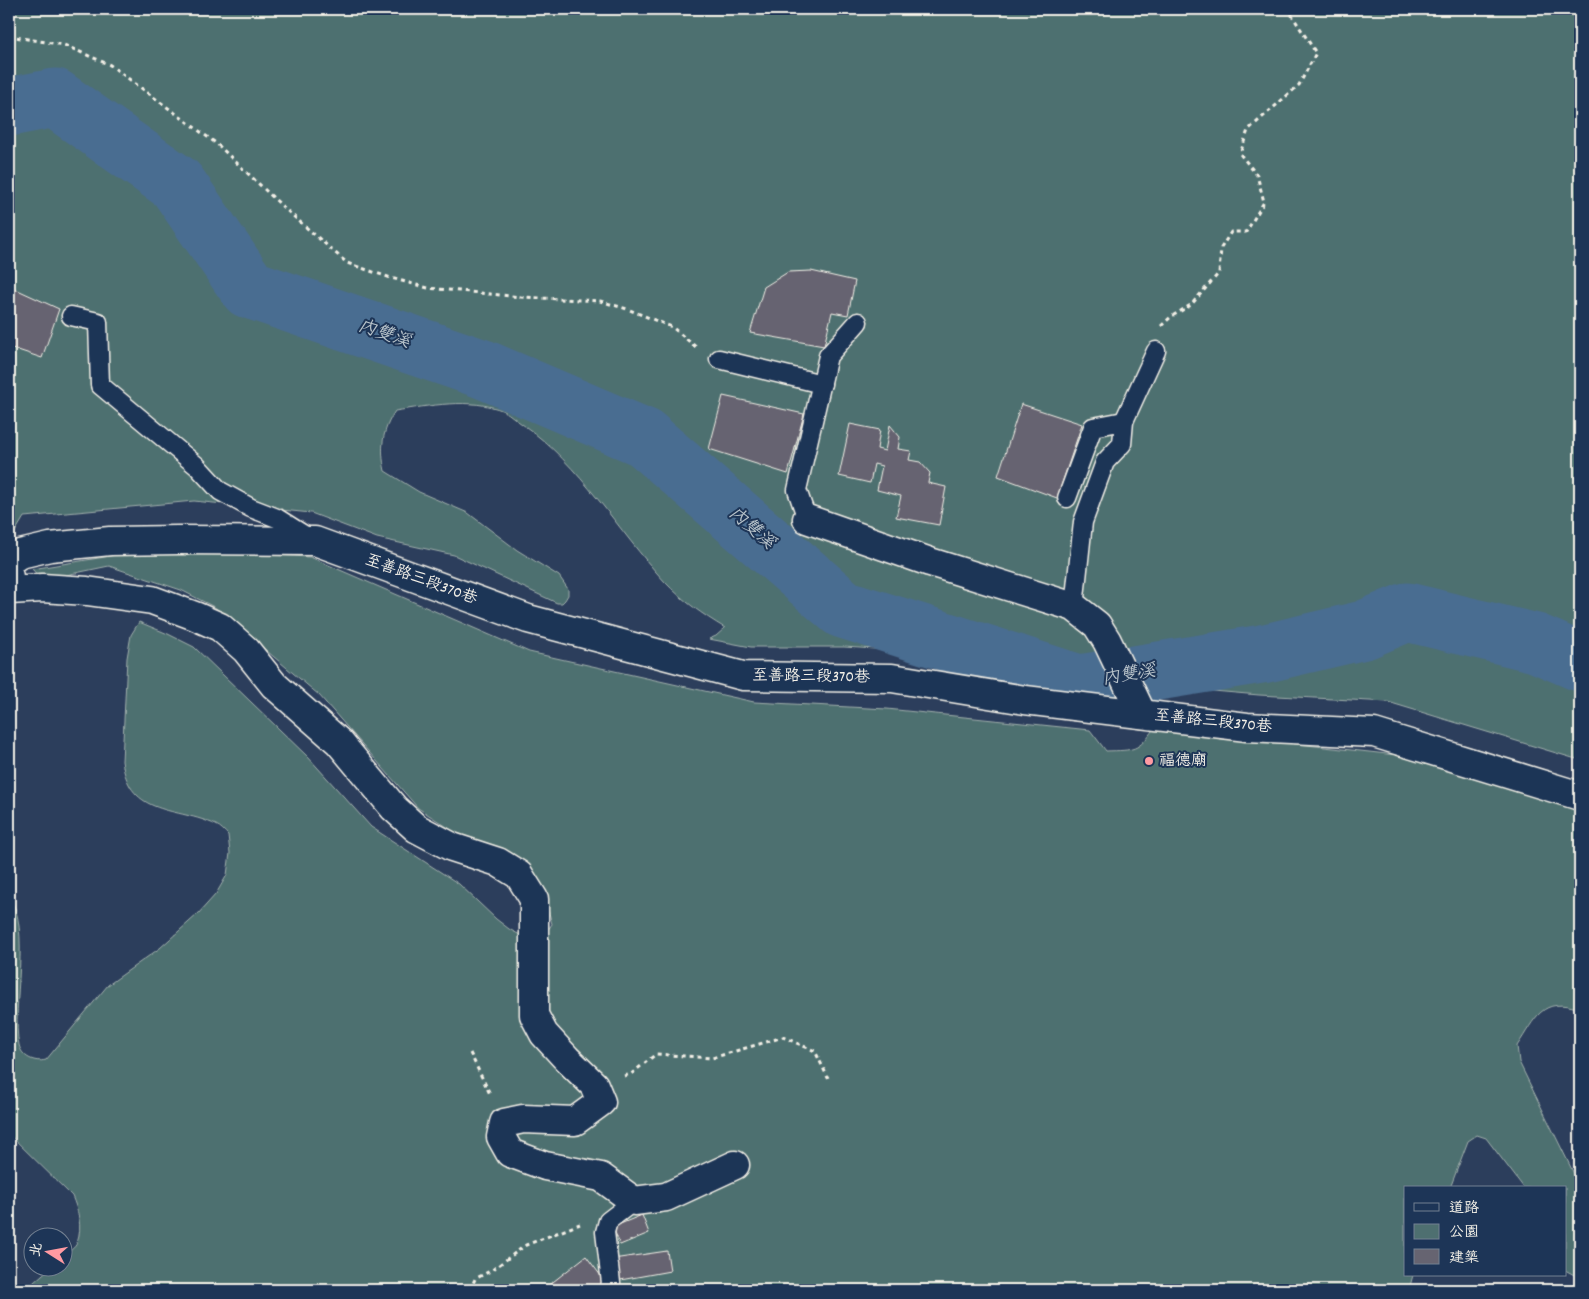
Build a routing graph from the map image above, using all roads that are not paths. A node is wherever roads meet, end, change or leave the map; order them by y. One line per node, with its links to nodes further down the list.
1 (71, 316): 9 (lane)
2 (858, 322): 5 (lane)
3 (1156, 351): 6 (lane)
4 (719, 359): 5 (lane)
5 (822, 384): 8 (lane)
6 (1124, 421): 7 (lane); 12 (lane)
7 (1067, 498)
8 (807, 519): 12 (street)
9 (314, 541): 10 (street, 至善路三段370巷); 13 (street, 至善路三段370巷)
10 (9, 561)
11 (9, 577): 16 (street)
12 (1074, 608): 13 (street)
13 (1142, 714): 14 (street, 至善路三段370巷)
14 (1580, 796)
15 (735, 1165): 16 (street)
16 (634, 1201): 17 (lane)
17 (609, 1290)

